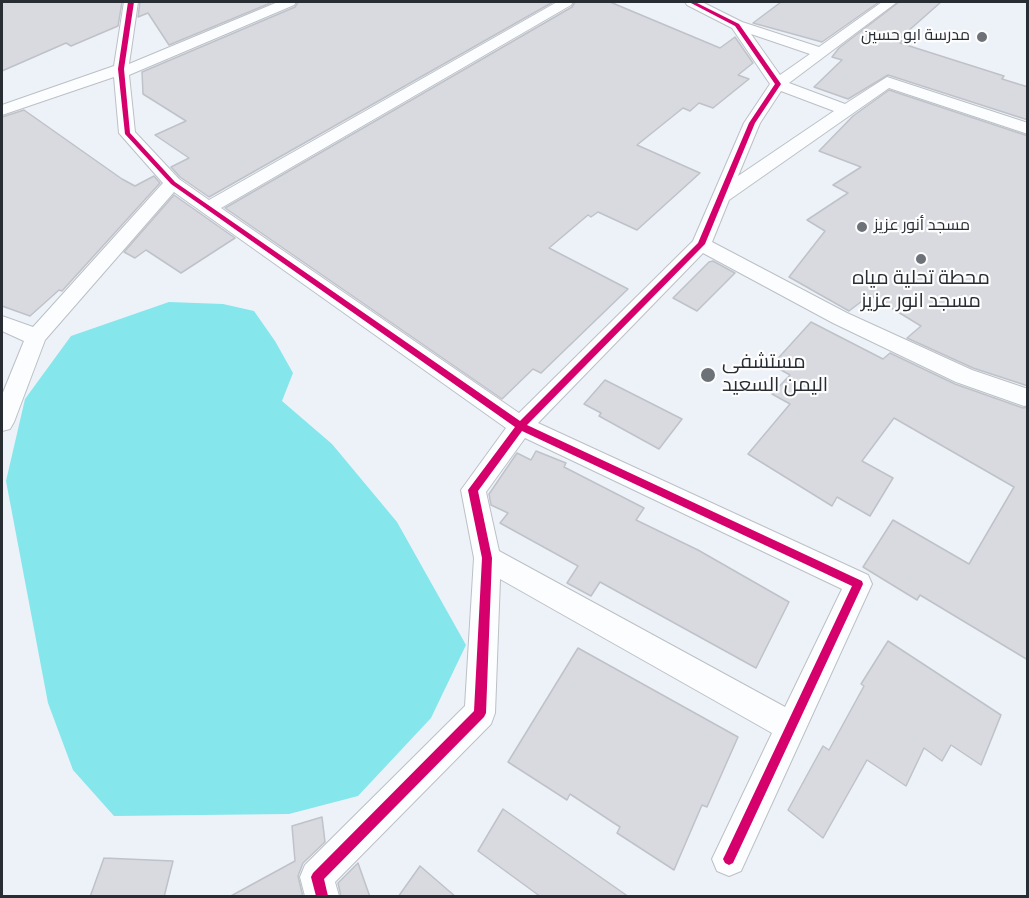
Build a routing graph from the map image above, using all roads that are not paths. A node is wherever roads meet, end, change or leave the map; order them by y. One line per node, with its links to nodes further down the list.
1 (131, 2): 8 (street)
2 (289, 2): 8 (street)
3 (566, 2): 15 (street)
4 (692, 2): 6 (street)
5 (890, 2): 7 (street)
6 (737, 25): 7 (street); 9 (street)
7 (820, 52): 9 (street)
8 (121, 71): 10 (street); 13 (street)
9 (778, 84): 11 (street); 14 (street)
10 (2, 110)
11 (846, 110): 12 (street); 14 (street)
12 (1028, 129)
13 (172, 183): 15 (street); 18 (street)
14 (719, 198): 16 (street)
15 (208, 208): 21 (street)
16 (701, 244): 19 (street); 21 (street)
17 (2, 323): 18 (street)
18 (36, 337): 20 (street)
19 (1024, 398)
20 (2, 422)
21 (521, 426): 22 (street); 23 (street)
22 (487, 558): 23 (street); 25 (street)
23 (792, 727): 24 (street)
24 (729, 859)
25 (322, 897)

